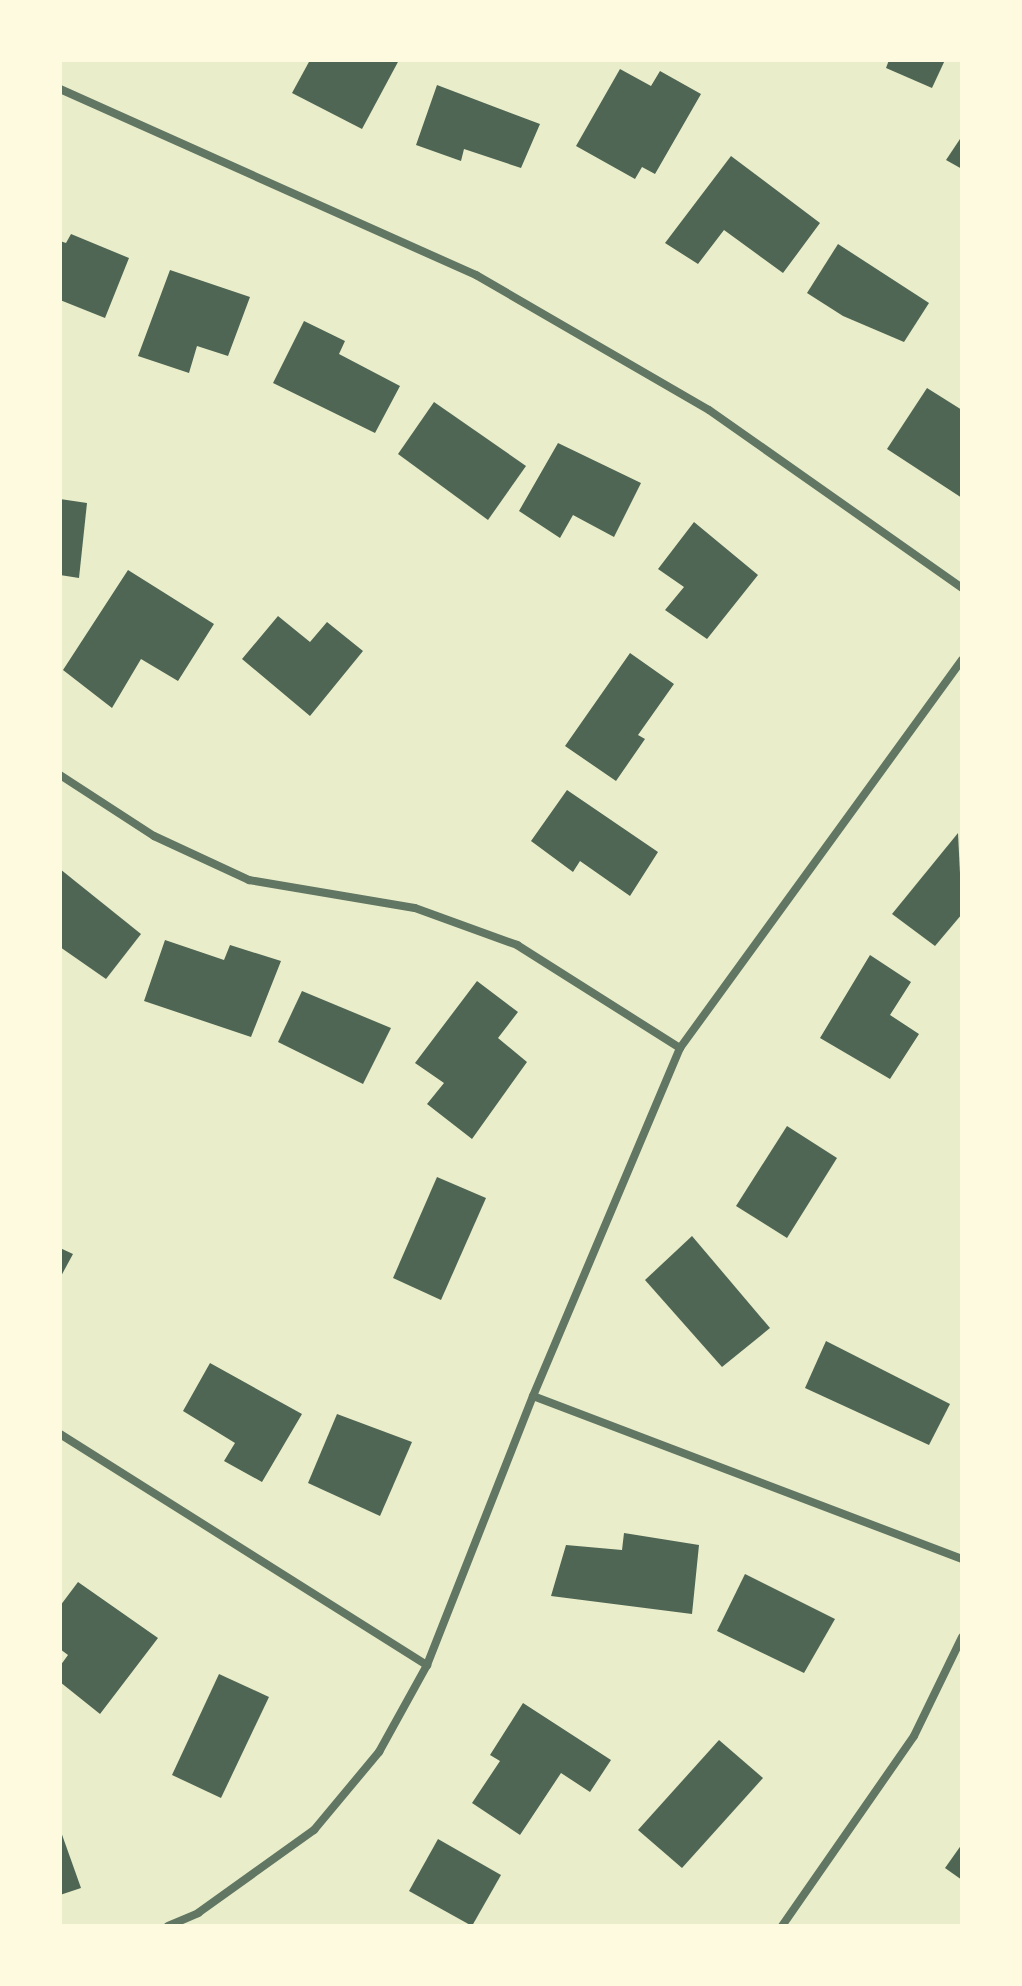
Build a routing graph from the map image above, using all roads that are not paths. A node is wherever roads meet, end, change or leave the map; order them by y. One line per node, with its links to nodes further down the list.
1 (60, 89): 2 (street)
2 (962, 588)
3 (962, 660): 5 (street)
4 (60, 775): 5 (street)
5 (680, 1048): 6 (street)
6 (533, 1396): 8 (street); 10 (street)
7 (60, 1434): 10 (street)
8 (962, 1559)
9 (962, 1637): 12 (street)
10 (427, 1665): 11 (street)
11 (168, 1926)
12 (782, 1926)

